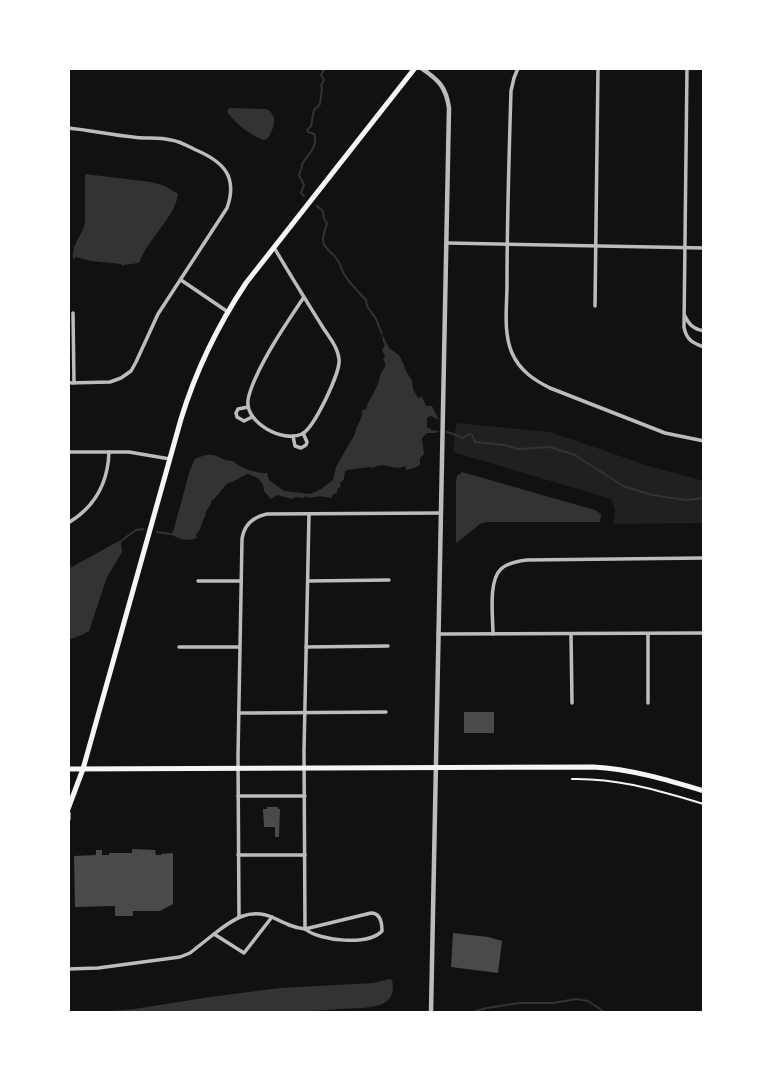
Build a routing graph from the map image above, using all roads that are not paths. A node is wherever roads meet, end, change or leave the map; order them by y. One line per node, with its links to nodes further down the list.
1 (415, 68): 9 (main road)
2 (421, 68): 7 (street)
3 (518, 68): 8 (street)
4 (598, 68): 10 (street)
5 (687, 68): 11 (street)
6 (68, 128): 13 (street)
7 (448, 243): 8 (street); 30 (street)
8 (507, 245): 10 (street); 26 (street)
9 (273, 247): 14 (street); 16 (main road)
10 (596, 247): 11 (street); 15 (street)
11 (685, 248): 12 (street); 18 (street)
12 (704, 248)
13 (181, 280): 16 (street); 21 (street)
14 (304, 297): 22 (street); 24 (street)
15 (595, 306)
16 (228, 312): 29 (main road)
17 (74, 313): 21 (street)
18 (684, 315): 19 (street); 20 (street)
19 (704, 331)
20 (704, 347)
21 (71, 383)
22 (248, 407): 23 (street); 23 (street)
23 (251, 416): 25 (street)
24 (303, 433): 25 (street); 25 (street)
25 (293, 436)
26 (704, 442)
27 (68, 452): 28 (street)
28 (109, 452): 29 (street); 32 (street)
29 (170, 459): 56 (main road)
30 (442, 513): 31 (street); 39 (street)
31 (309, 514): 34 (street); 37 (street)
32 (68, 523)
33 (704, 558): 40 (street)
34 (242, 580): 36 (street); 45 (street)
35 (389, 580): 37 (street)
36 (198, 581)
37 (308, 581): 46 (street)
38 (704, 633): 42 (street)
39 (438, 634): 40 (street); 52 (street)
40 (493, 634): 41 (street)
41 (571, 634): 42 (street); 47 (street)
42 (648, 634): 48 (street)
43 (387, 646): 46 (street)
44 (178, 647): 45 (street)
45 (240, 647): 50 (street)
46 (306, 647): 51 (street)
47 (572, 703)
48 (648, 703)
49 (386, 712): 51 (street)
50 (239, 713): 51 (street); 53 (street)
51 (305, 713): 54 (street)
52 (436, 766): 54 (main road); 57 (main road); 69 (street)
53 (238, 768): 54 (main road); 56 (main road); 58 (street)
54 (304, 768): 59 (street)
55 (68, 769): 56 (main road)
56 (83, 769): 60 (main road)
57 (704, 791)
58 (238, 796): 59 (street); 62 (street)
59 (304, 796): 63 (street)
60 (68, 811): 61 (main road)
61 (68, 819)
62 (238, 855): 63 (street); 64 (street)
63 (305, 855): 66 (street)
64 (239, 916): 65 (street); 67 (street)
65 (272, 917): 66 (street); 67 (street)
66 (305, 929): 66 (street)
67 (214, 934): 68 (street)
68 (68, 969)
69 (431, 1013)

